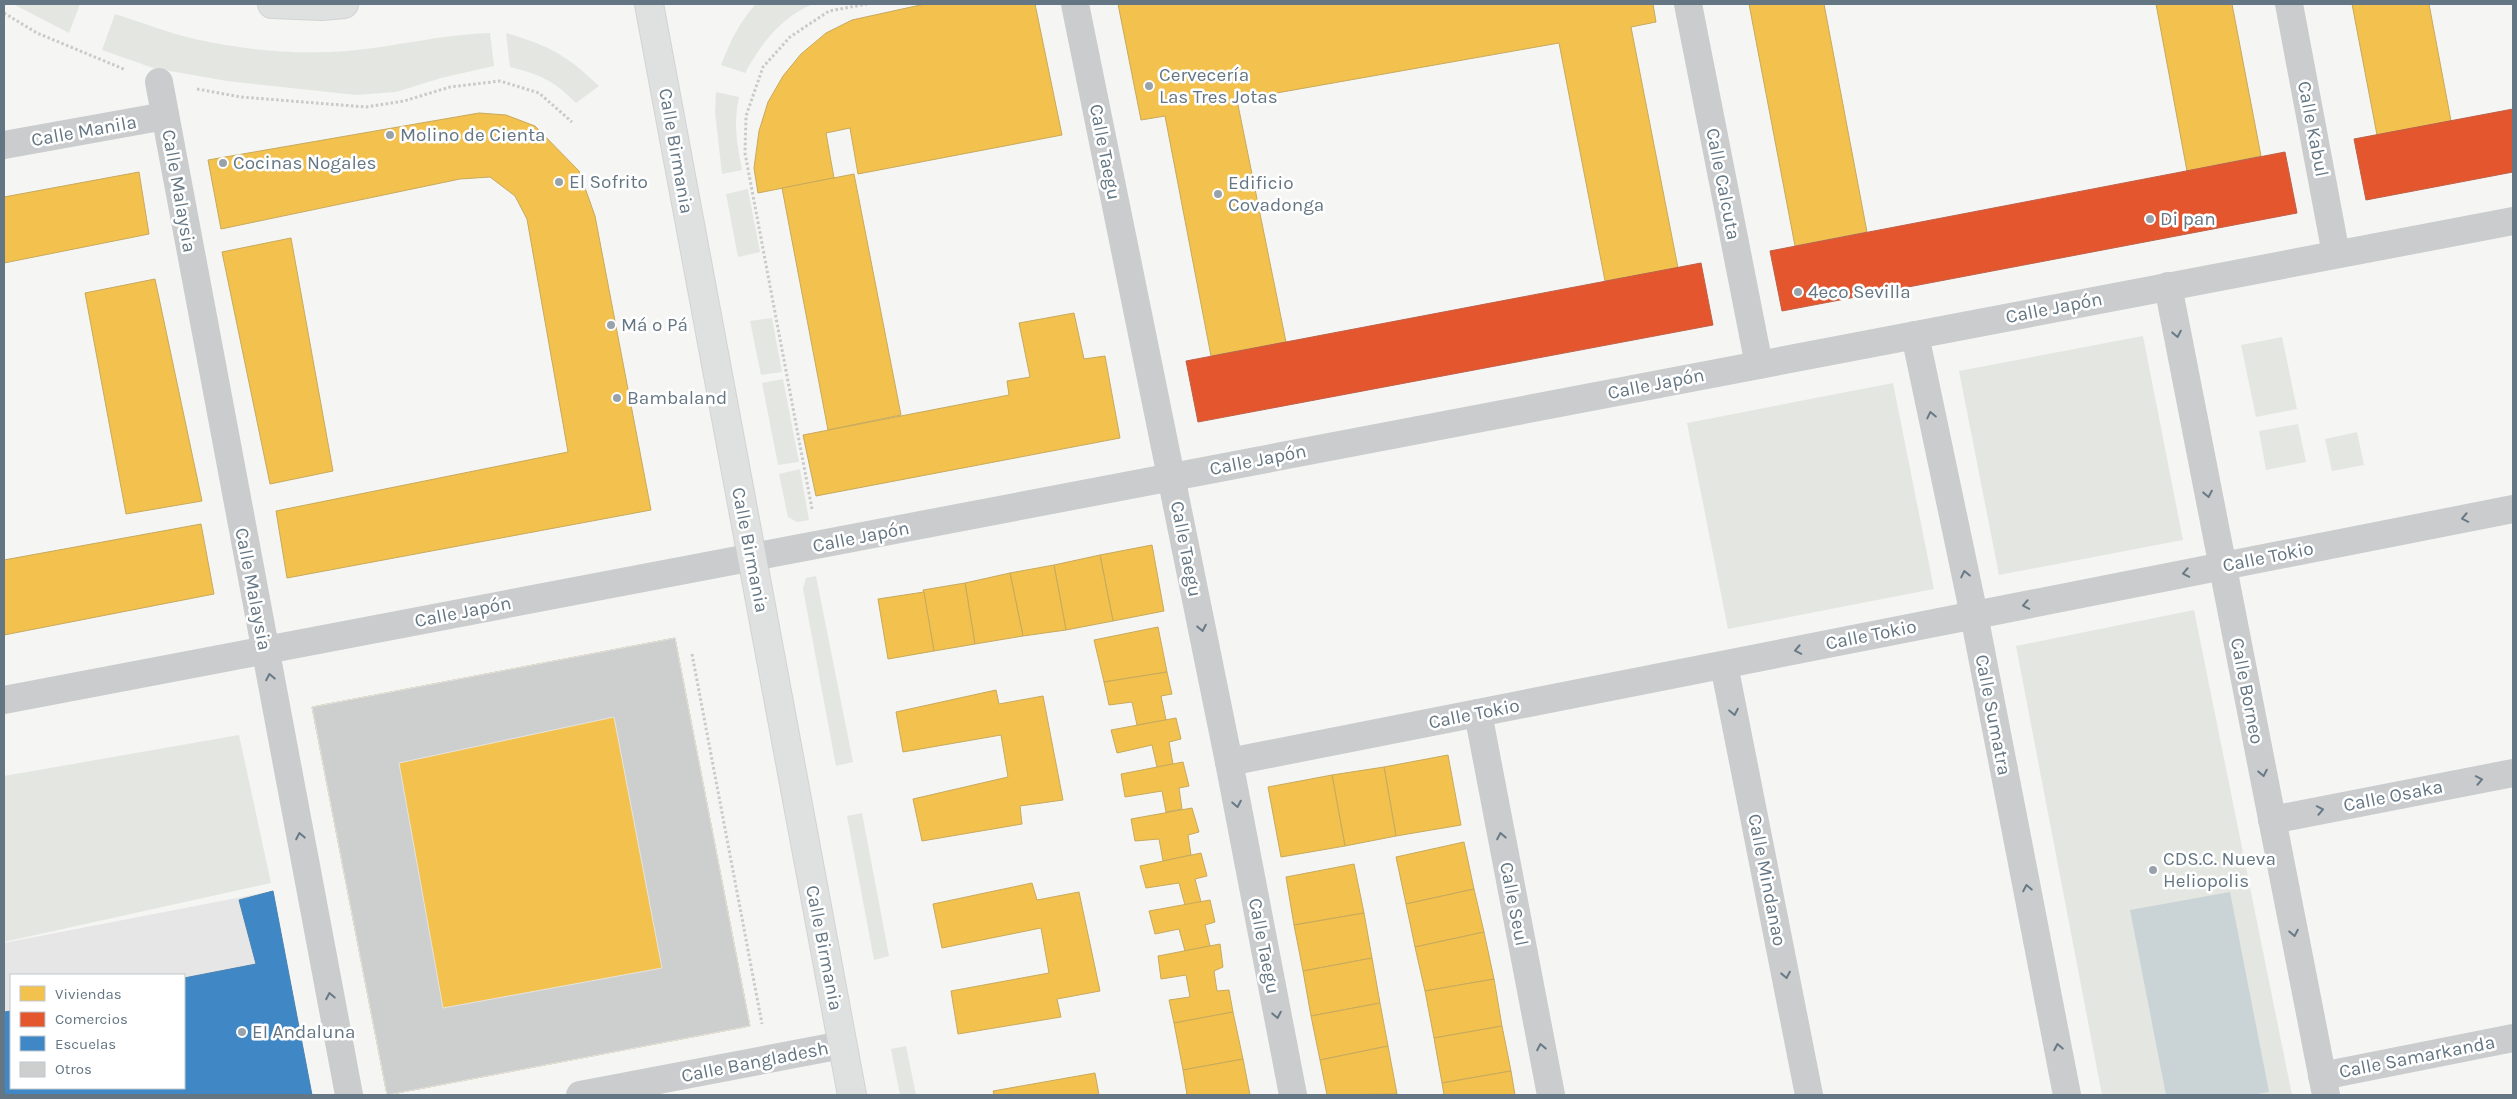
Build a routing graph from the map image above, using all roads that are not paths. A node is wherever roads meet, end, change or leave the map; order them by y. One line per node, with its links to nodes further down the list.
1 (272, 4): 2 (street)
2 (344, 4)
3 (649, 4): 17 (street, Calle Birmania)
4 (1075, 4): 15 (street, Calle Taegu)
5 (1688, 4): 14 (street, Calle Calcuta)
6 (2289, 4): 11 (street, Calle Kabul)
7 (159, 82): 8 (street, Calle Malaysia)
8 (165, 116): 9 (street, Calle Manila); 20 (street, Calle Malaysia)
9 (4, 145)
10 (2513, 221): 11 (street, Calle Japón)
11 (2336, 254): 12 (street, Calle Japón)
12 (2168, 286): 13 (street, Calle Japón); 18 (street, Calle Borneo, one-way to 18)
13 (1915, 335): 14 (street, Calle Japón); 19 (street, Calle Sumatra, one-way to 13)
14 (1759, 365): 15 (street, Calle Japón)
15 (1171, 477): 17 (street, Calle Japón); 24 (street, Calle Taegu, one-way to 24)
16 (2513, 509): 18 (street, Calle Tokio, one-way to 18)
17 (751, 557): 20 (street, Calle Japón); 28 (street, Calle Birmania)
18 (2222, 566): 19 (street, Calle Tokio, one-way to 19); 26 (street, Calle Borneo, one-way to 26)
19 (1974, 615): 21 (street, Calle Tokio, one-way to 21); 36 (street, Calle Sumatra, one-way to 19)
20 (265, 650): 22 (street, Calle Japón); 30 (street, Calle Malaysia, one-way to 20)
21 (1724, 665): 23 (street, Calle Tokio); 35 (street, Calle Mindanao, one-way to 35)
22 (4, 700)
23 (1478, 713): 24 (street, Calle Tokio); 34 (street, Calle Seul, one-way to 23)
24 (1229, 762): 33 (street, Calle Taegu, one-way to 33)
25 (2513, 773): 26 (street, Calle Osaka, one-way to 25)
26 (2272, 820): 29 (street, Calle Borneo, one-way to 29)
27 (2513, 1038): 29 (street, Calle Samarkanda)
28 (842, 1045): 31 (street, Calle Bangladesh); 32 (street, Calle Birmania)
29 (2324, 1085)
30 (349, 1095)
31 (580, 1095)
32 (852, 1095)
33 (1293, 1095)
34 (1550, 1095)
35 (1809, 1095)
36 (2067, 1095)

